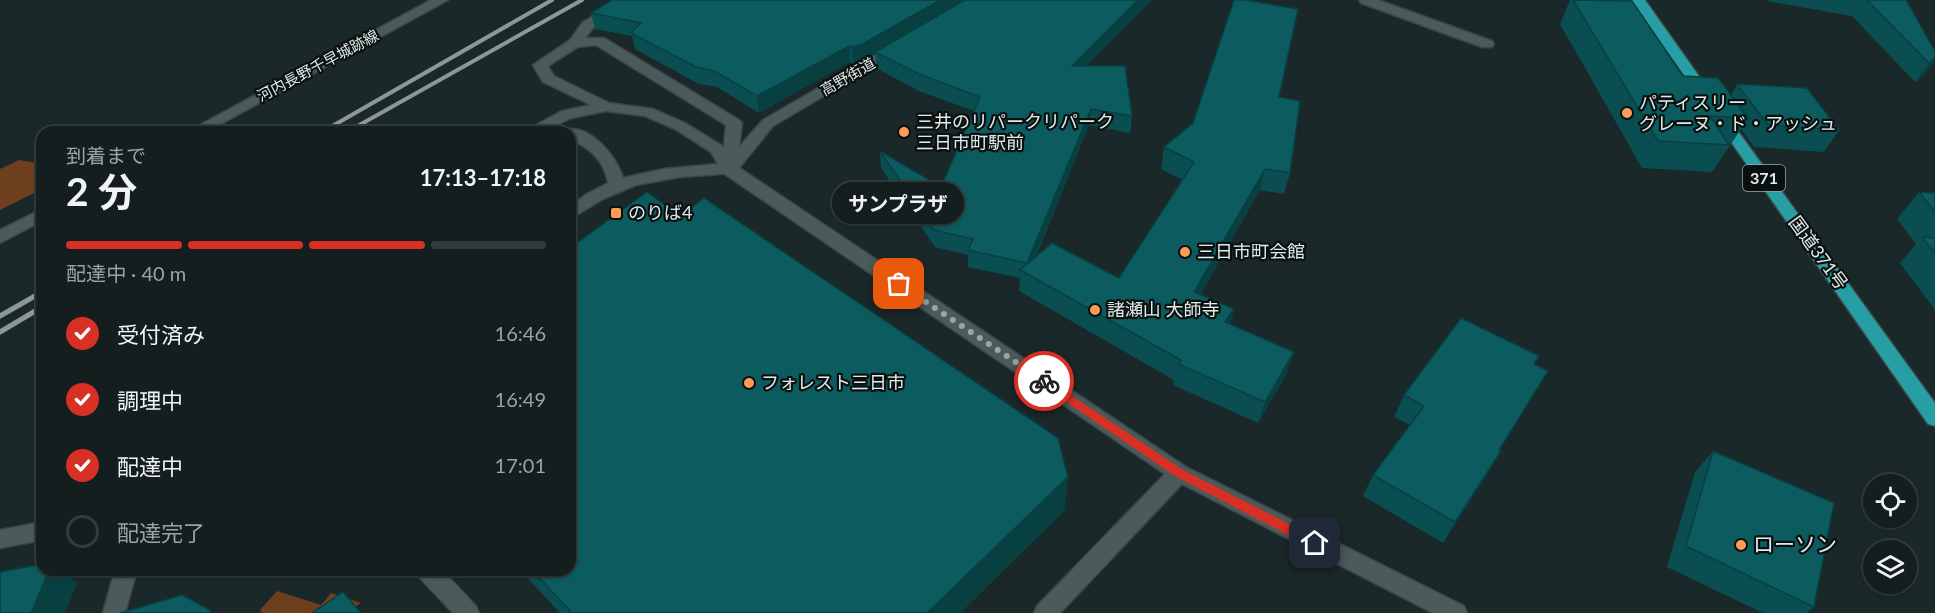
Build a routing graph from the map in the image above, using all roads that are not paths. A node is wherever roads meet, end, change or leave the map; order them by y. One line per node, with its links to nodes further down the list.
1 (441, 0): 9 (street, 河内長野千早城跡線)
2 (630, 0): 6 (street)
3 (1366, 0): 7 (street)
4 (1638, 0): 17 (highway, 国道371号 / 371)
5 (907, 42): 12 (street, 高野街道)
6 (575, 43): 8 (street); 12 (street)
7 (1487, 44)
8 (606, 107): 10 (street); 12 (street)
9 (206, 126)
10 (543, 126)
11 (576, 136): 13 (street)
12 (729, 169): 13 (street); 18 (street)
13 (617, 187): 14 (street)
14 (576, 210)
15 (36, 217): 16 (street)
16 (0, 237)
17 (1935, 418)
18 (1179, 473): 25 (street); 26 (street)
19 (36, 532): 20 (street)
20 (0, 539)
21 (124, 576): 23 (street)
22 (433, 576): 24 (street)
23 (114, 613)
24 (468, 613)
25 (1045, 613)
26 (1456, 613)

